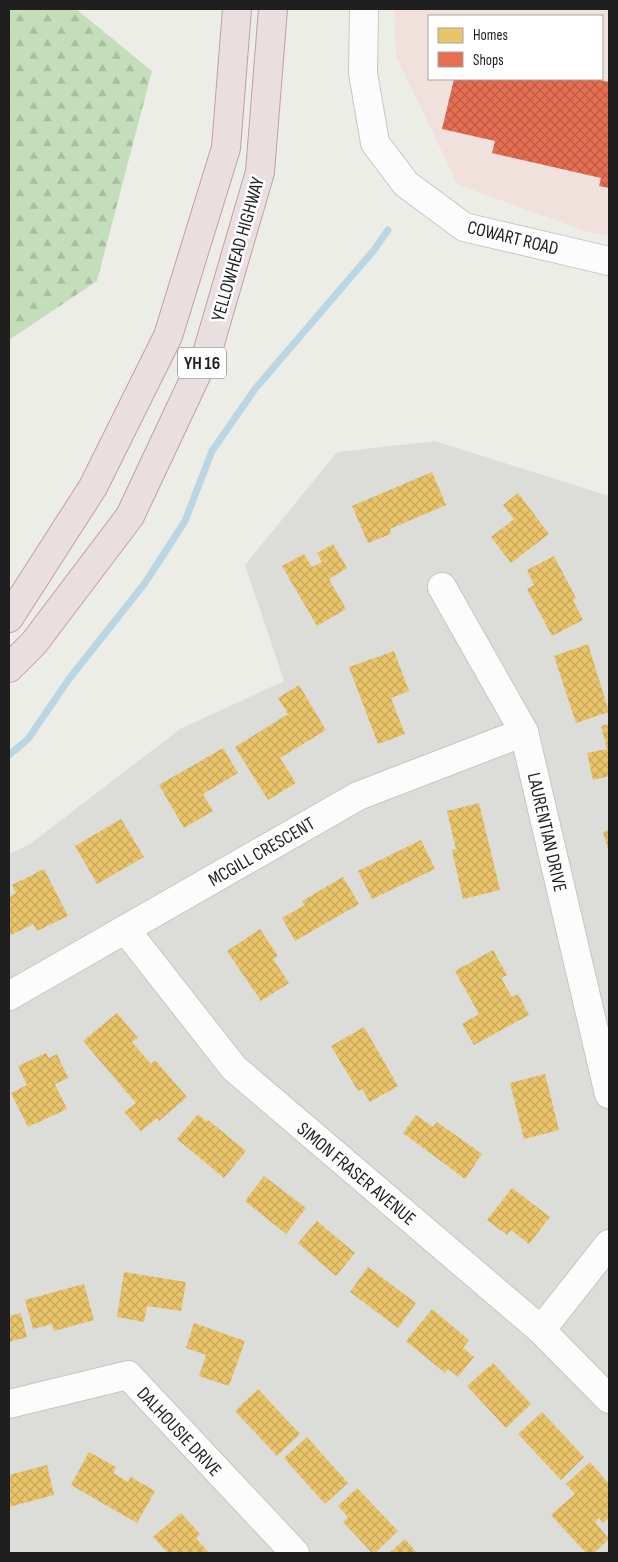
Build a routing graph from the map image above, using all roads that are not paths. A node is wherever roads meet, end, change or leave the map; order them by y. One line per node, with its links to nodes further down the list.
1 (237, 9): 6 (highway, YELLOWHEAD HIGHWAY / YH 16)
2 (273, 9): 7 (highway, YELLOWHEAD HIGHWAY / YH 16)
3 (364, 9): 4 (street, COWART ROAD)
4 (609, 261)
5 (442, 587): 8 (street, LAURENTIAN DRIVE)
6 (9, 618)
7 (9, 668)
8 (524, 732): 9 (street, MCGILL CRESCENT); 11 (street, LAURENTIAN DRIVE)
9 (125, 929): 10 (street, MCGILL CRESCENT); 13 (street, SIMON FRASER AVENUE)
10 (9, 996)
11 (609, 1094)
12 (609, 1244): 13 (street)
13 (541, 1330): 14 (street, SIMON FRASER AVENUE)
14 (609, 1399)
15 (9, 1404): 16 (street, DALHOUSIE DRIVE)
16 (295, 1553)

